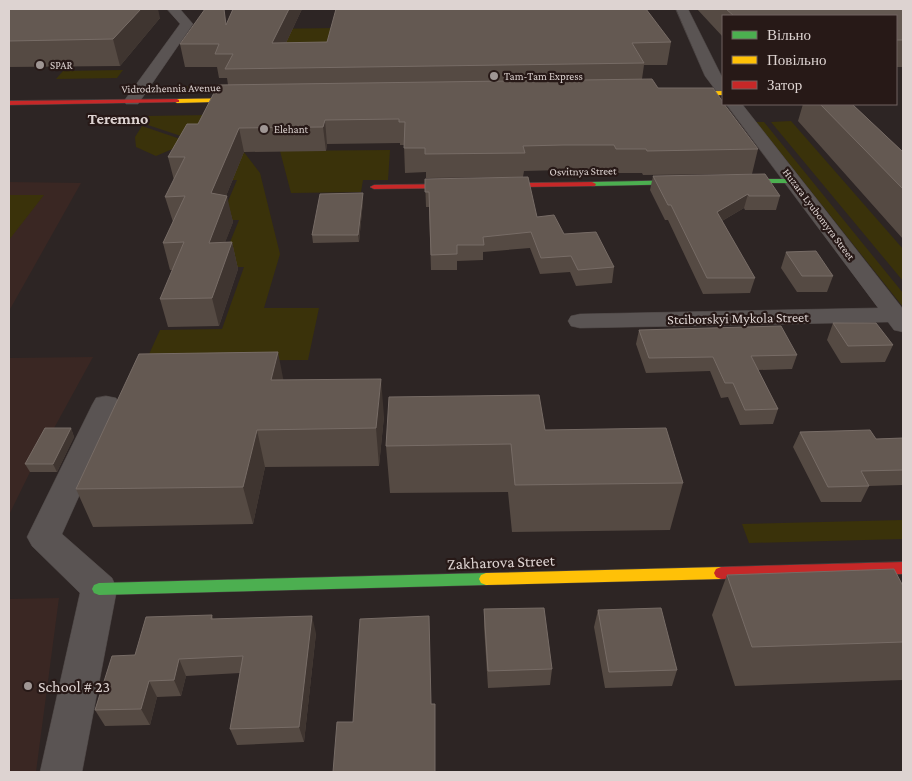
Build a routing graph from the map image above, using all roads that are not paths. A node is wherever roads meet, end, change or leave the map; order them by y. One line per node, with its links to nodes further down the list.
1 (173, 9): 7 (street)
2 (682, 9): 3 (street)
3 (722, 90)
4 (722, 91): 5 (street)
5 (669, 94)
6 (258, 100): 7 (street, Vidrodzhennia Avenue)
7 (132, 101): 8 (street, Vidrodzhennia Avenue)
8 (9, 103)
9 (735, 105): 10 (street, Huzara Lyubomyra Street)
10 (793, 180): 12 (street); 14 (street, Huzara Lyubomyra Street)
11 (703, 182): 13 (street, Osvitnya Street)
12 (723, 182)
13 (374, 187)
14 (899, 320): 15 (street, Stciborskyi Mykola Street)
15 (580, 321)
16 (106, 405): 18 (street)
17 (903, 568): 18 (street, Zakharova Street)
18 (99, 589): 19 (street)
19 (61, 772)

